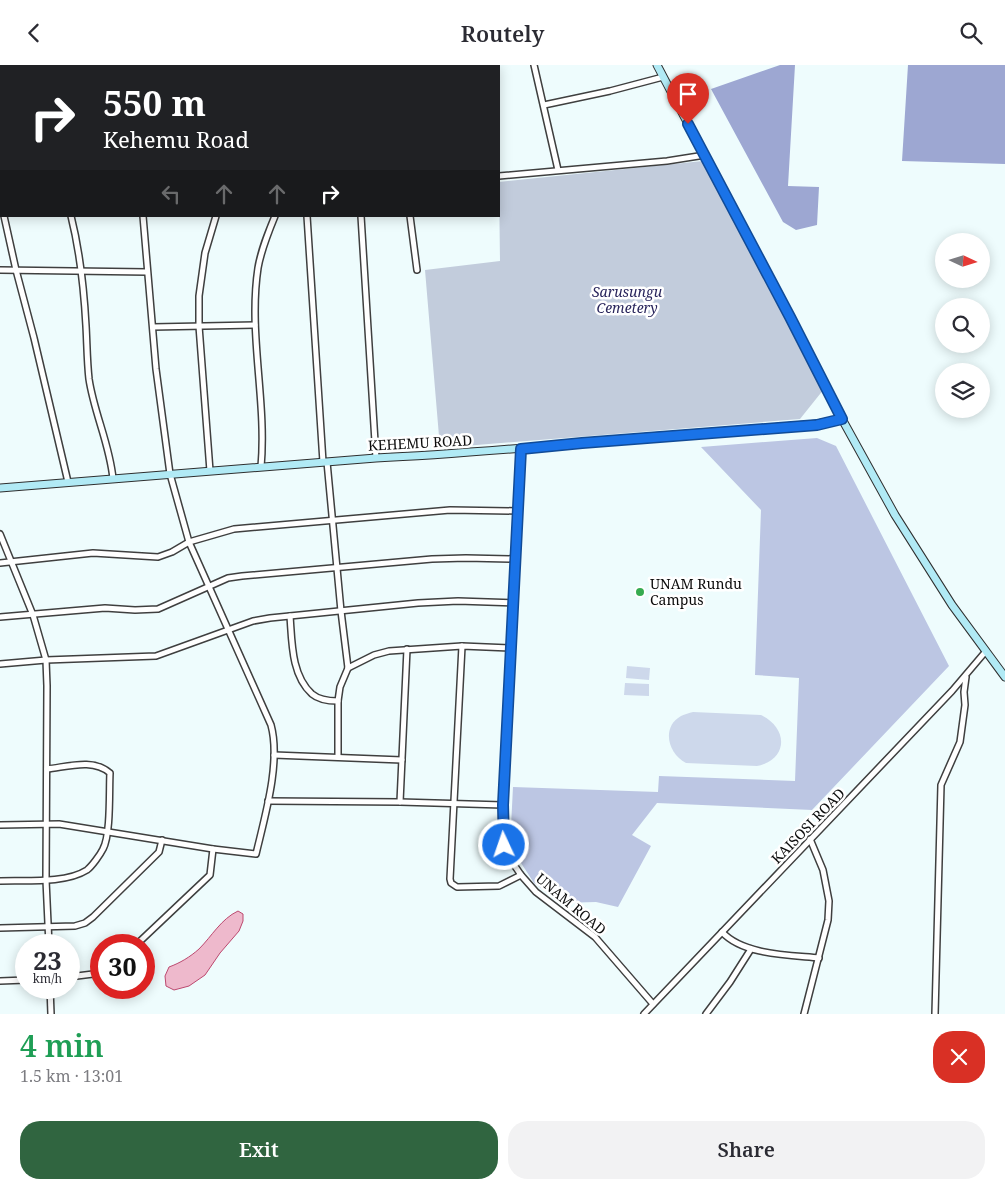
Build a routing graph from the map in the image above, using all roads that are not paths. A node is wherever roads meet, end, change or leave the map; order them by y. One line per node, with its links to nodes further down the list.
1 (534, 65): 4 (street)
2 (657, 65): 3 (street)
3 (663, 77): 4 (street); 5 (street)
4 (544, 105): 6 (street)
5 (705, 155): 6 (street); 24 (street)
6 (558, 170): 7 (street)
7 (500, 176)
8 (4, 217): 17 (street)
9 (71, 217): 19 (street)
10 (143, 217): 20 (street)
11 (216, 217): 22 (street)
12 (274, 217): 21 (street)
13 (307, 217): 27 (street)
14 (361, 217): 26 (street)
15 (410, 217): 18 (street)
16 (0, 270): 17 (street)
17 (16, 270): 19 (street); 32 (street)
18 (416, 270)
19 (81, 272): 20 (street); 31 (street)
20 (147, 272): 23 (street)
21 (255, 325): 22 (street); 28 (street)
22 (199, 326): 23 (street); 29 (street)
23 (152, 327): 30 (street)
24 (842, 419): 25 (street, KEHEMU ROAD); 52 (street)
25 (521, 449): 26 (street, KEHEMU ROAD); 34 (street, UNAM ROAD)
26 (376, 458): 27 (street, KEHEMU ROAD)
27 (325, 462): 28 (street, KEHEMU ROAD); 35 (street)
28 (261, 467): 29 (street, KEHEMU ROAD)
29 (210, 471): 30 (street, KEHEMU ROAD)
30 (170, 474): 31 (street, KEHEMU ROAD); 37 (street)
31 (113, 479): 32 (street, KEHEMU ROAD)
32 (68, 483): 33 (street, KEHEMU ROAD)
33 (0, 488)
34 (518, 511): 35 (street); 38 (street, UNAM ROAD)
35 (332, 520): 37 (street); 41 (street)
36 (0, 534): 39 (street)
37 (189, 542): 39 (street); 42 (street)
38 (516, 559): 41 (street); 43 (street, UNAM ROAD)
39 (12, 562): 40 (street); 45 (street)
40 (0, 563)
41 (337, 567): 42 (street); 44 (street)
42 (209, 587): 45 (street); 48 (street)
43 (514, 603): 44 (street); 50 (street, UNAM ROAD)
44 (340, 611): 46 (street); 55 (street)
45 (33, 615): 47 (street); 53 (street)
46 (290, 616): 48 (street); 58 (street)
47 (0, 617)
48 (229, 629): 53 (street); 59 (street)
49 (462, 646): 50 (street); 51 (street); 65 (street)
50 (512, 648): 66 (street, UNAM ROAD)
51 (407, 649): 55 (street); 61 (street)
52 (986, 651): 56 (street, KAISOSI ROAD); 57 (street)
53 (46, 660): 54 (street); 62 (street)
54 (0, 664)
55 (348, 668): 58 (street)
56 (966, 675): 70 (street, KAISOSI ROAD); 91 (street)
57 (1005, 677)
58 (338, 701): 60 (street)
59 (274, 755): 60 (street); 63 (street)
60 (338, 757): 61 (street)
61 (402, 760): 64 (street)
62 (47, 769): 67 (street); 69 (street)
63 (268, 801): 64 (street); 72 (street)
64 (400, 801): 65 (street)
65 (454, 803): 66 (street); 73 (street)
66 (503, 805): 73 (street, UNAM ROAD)
67 (46, 824): 68 (street); 69 (street); 74 (street)
68 (0, 825)
69 (107, 831): 71 (street); 74 (street)
70 (810, 839): 78 (street, KAISOSI ROAD); 82 (street)
71 (162, 841): 72 (street); 76 (street)
72 (213, 849): 80 (street)
73 (521, 875): 86 (street, UNAM ROAD)
74 (46, 880): 75 (street); 76 (street)
75 (0, 881)
76 (48, 926): 77 (street); 79 (street)
77 (0, 928)
78 (722, 933): 81 (street); 86 (street, KAISOSI ROAD)
79 (48, 934)
80 (148, 934)
81 (751, 949): 82 (street); 89 (street)
82 (819, 958): 90 (street)
83 (15, 980): 84 (street)
84 (0, 981)
85 (51, 999): 88 (street)
86 (653, 1004): 87 (street, KAISOSI ROAD)
87 (647, 1013)
88 (52, 1014)
89 (706, 1014)
90 (804, 1014)
91 (935, 1014)

